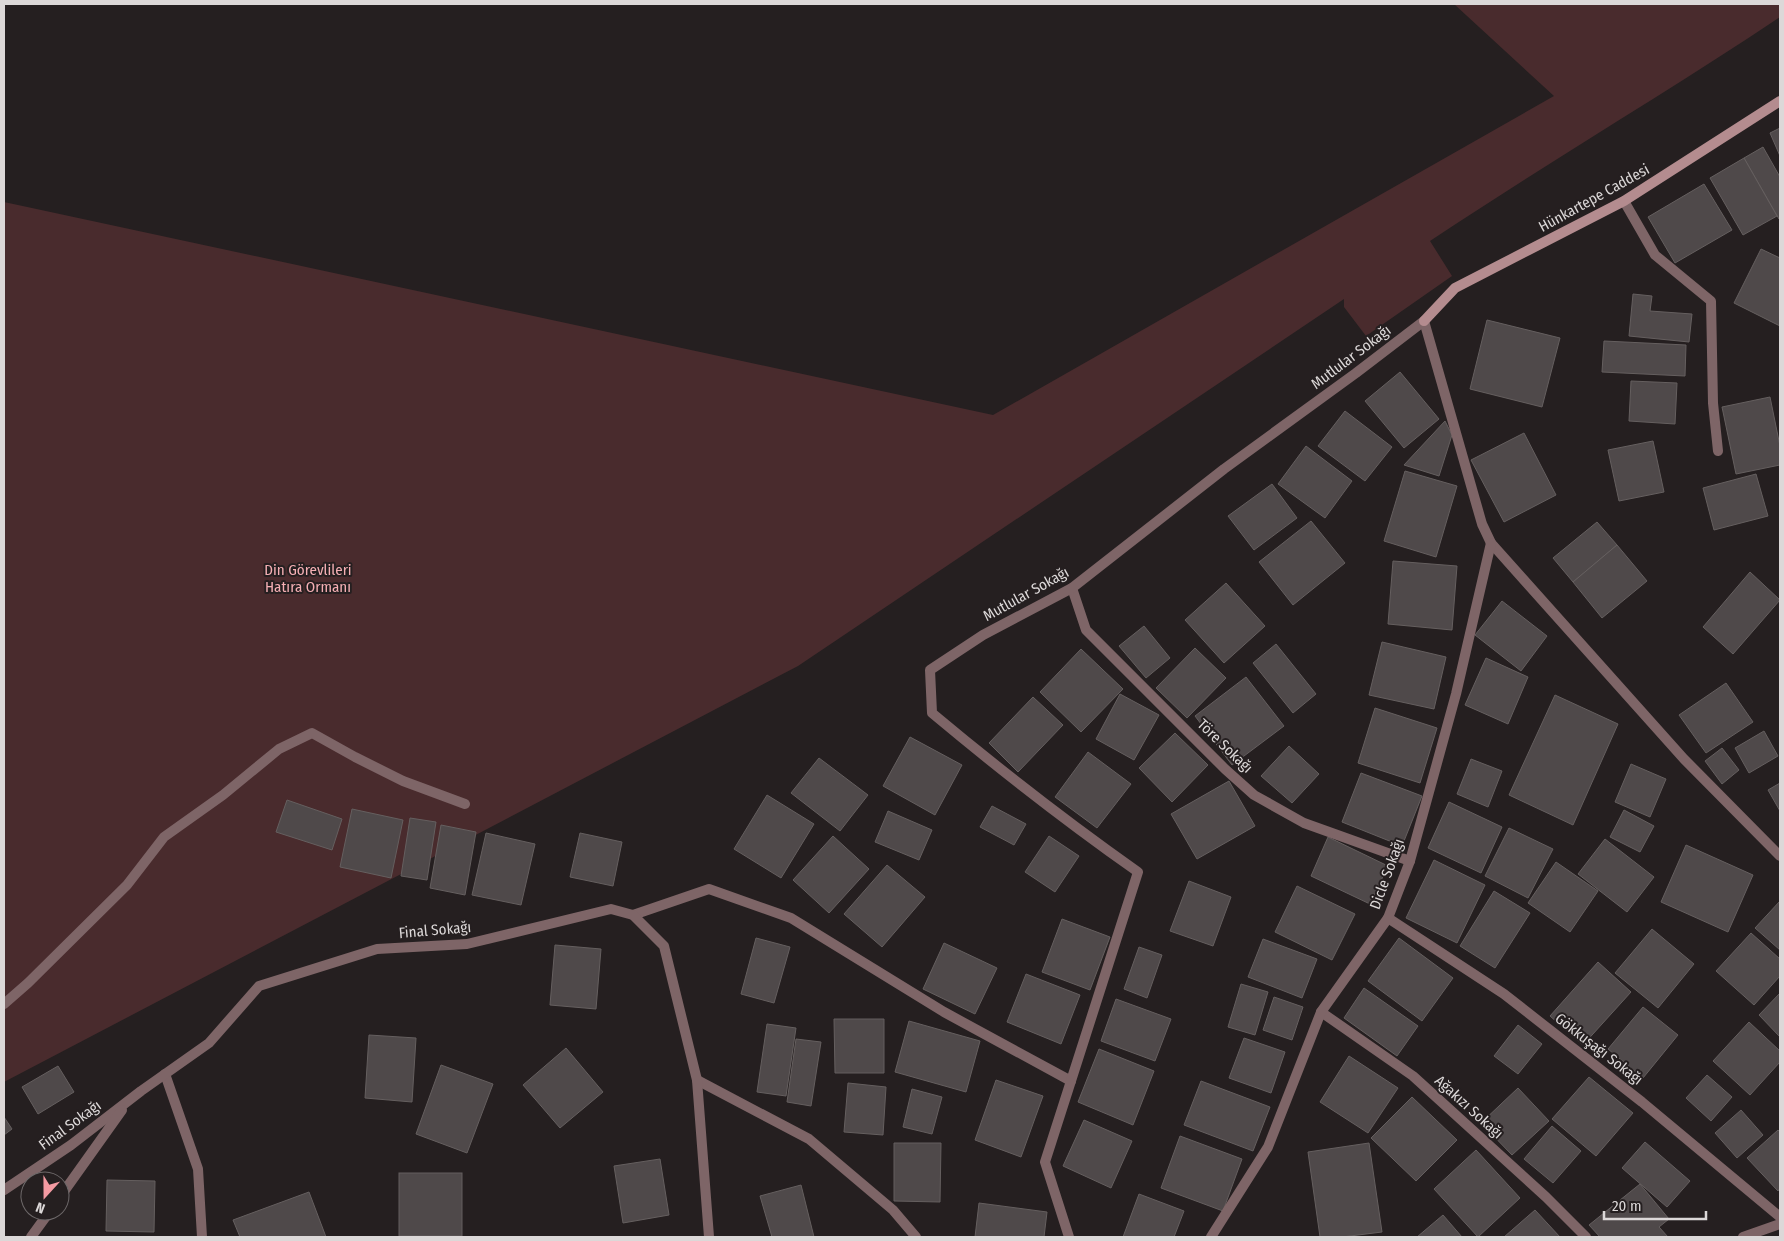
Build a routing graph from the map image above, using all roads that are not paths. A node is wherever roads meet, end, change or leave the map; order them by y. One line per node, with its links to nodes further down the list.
1 (1780, 101): 2 (street, Hünkartepe Caddesi)
2 (1624, 202): 3 (street, Hünkartepe Caddesi); 4 (street)
3 (1424, 321): 5 (street); 6 (street, Mutlular Sokağı)
4 (1718, 451)
5 (1491, 543): 8 (street); 9 (street, Dicle Sokağı)
6 (1072, 588): 9 (street, Töre Sokağı); 16 (street, Mutlular Sokağı)
7 (465, 804): 12 (street)
8 (1780, 856)
9 (1410, 861): 11 (street, Dicle Sokağı)
10 (633, 914): 14 (street, Final Sokağı); 15 (street); 16 (street)
11 (1388, 918): 13 (street, Dicle Sokağı); 20 (street, Gökkuşağı Sokağı)
12 (4, 1004)
13 (1321, 1012): 28 (street, Dicle Sokağı); 29 (street, Ağakızı Sokağı)
14 (165, 1074): 17 (street, Final Sokağı); 24 (street)
15 (697, 1080): 25 (street); 26 (street)
16 (1071, 1081): 27 (street)
17 (128, 1101): 18 (street); 19 (street, Final Sokağı)
18 (70, 1183)
19 (4, 1190)
20 (1780, 1217)
21 (43, 1221): 23 (street)
22 (1780, 1224): 30 (street)
23 (31, 1237)
24 (202, 1237)
25 (708, 1237)
26 (916, 1237)
27 (1069, 1237)
28 (1211, 1237)
29 (1586, 1237)
30 (1743, 1237)

